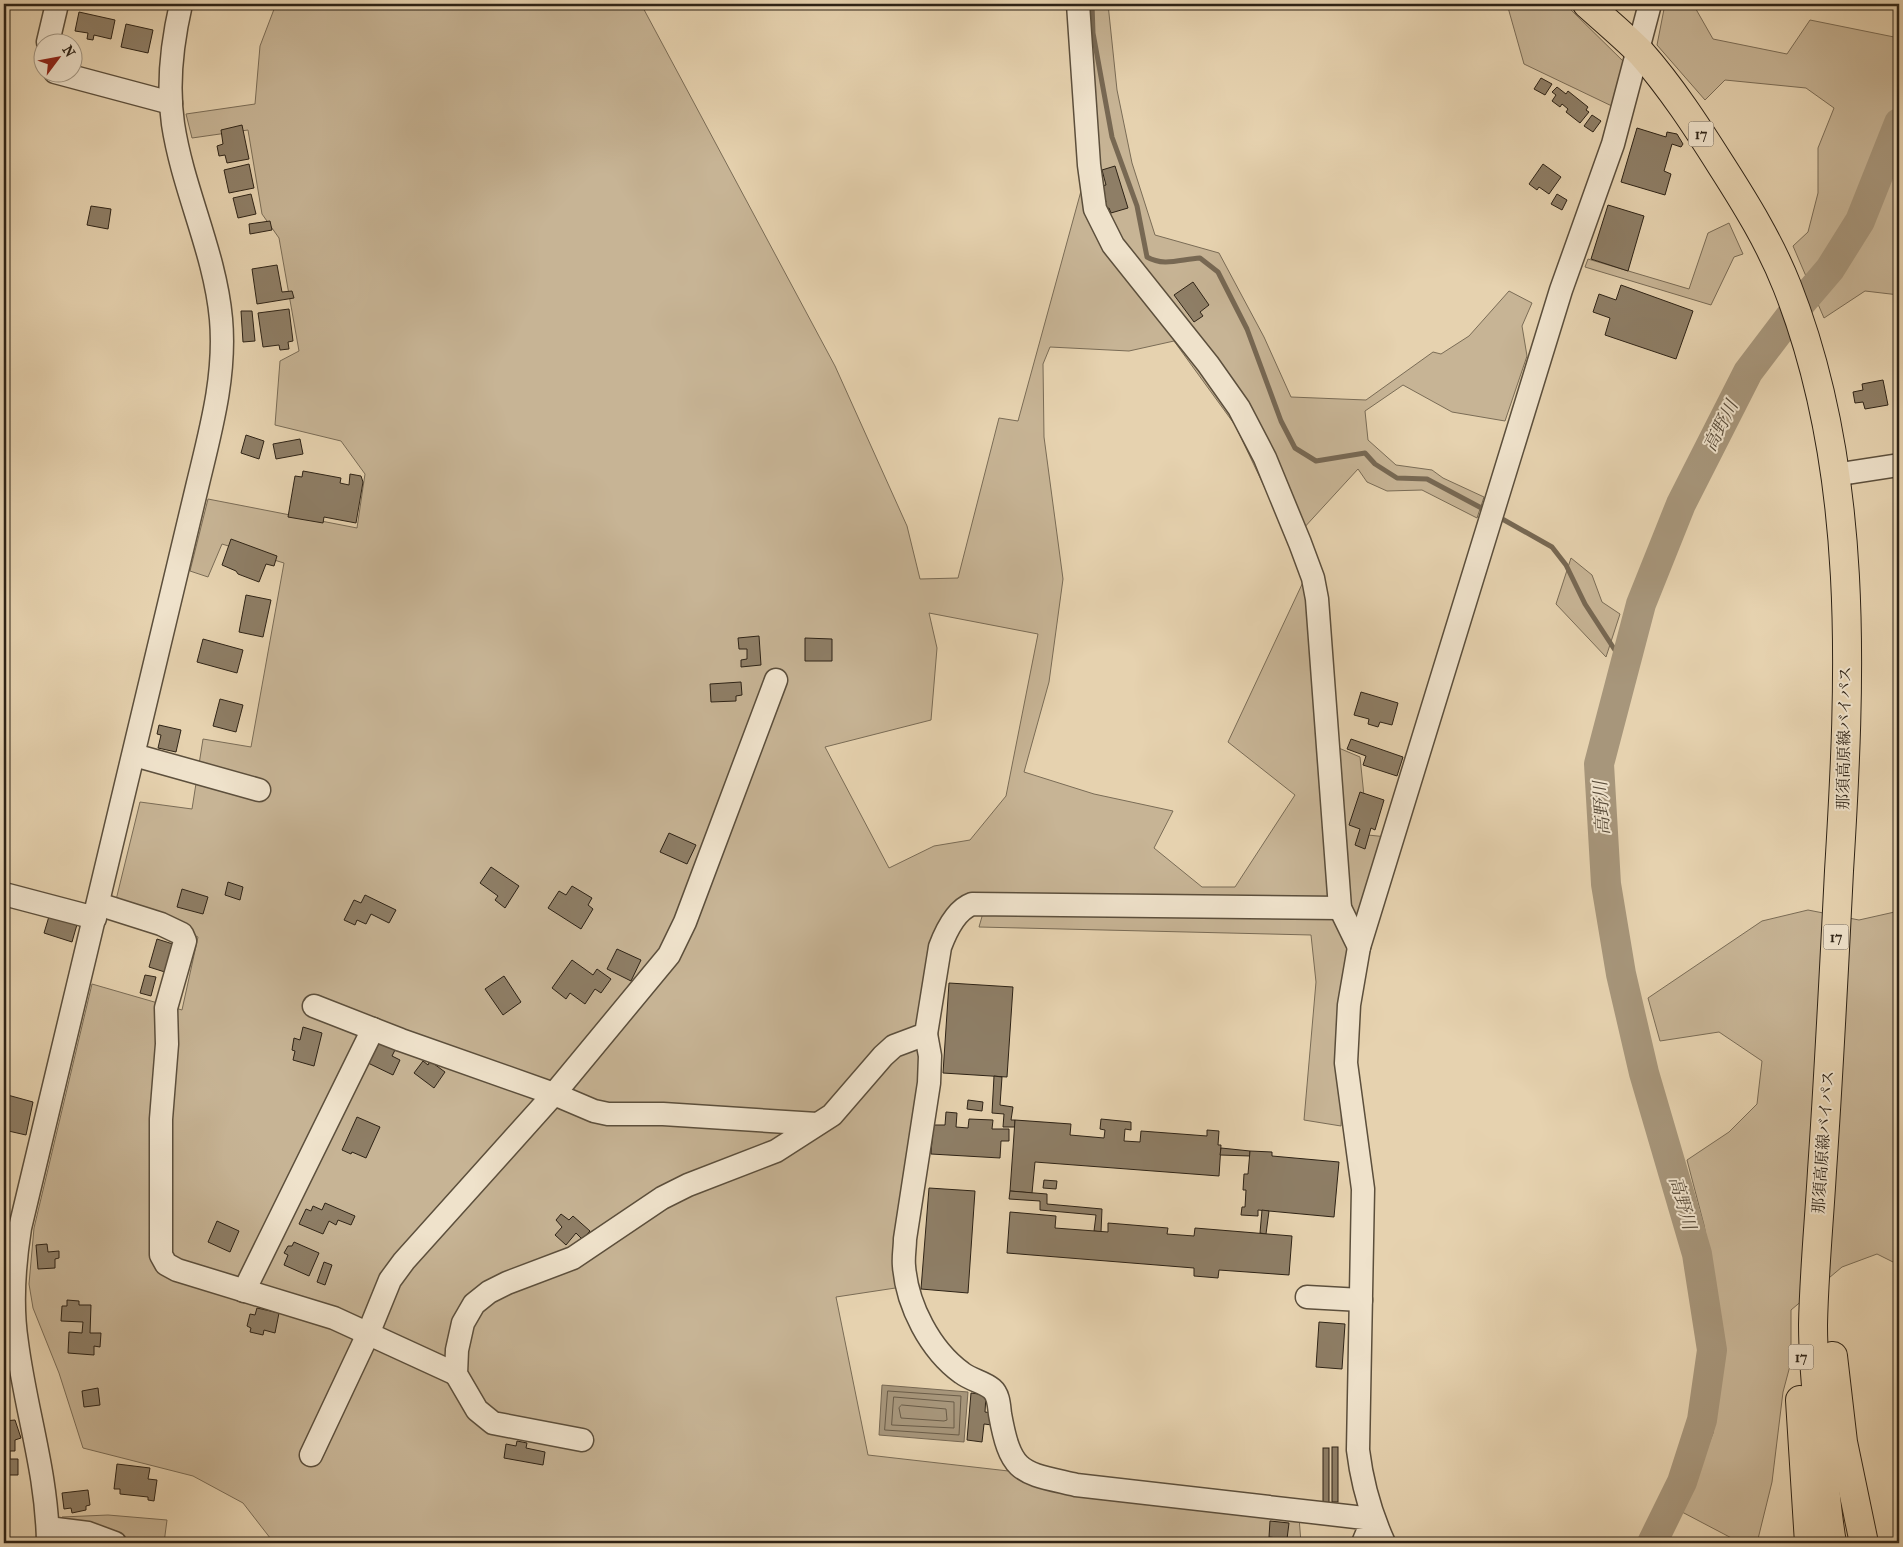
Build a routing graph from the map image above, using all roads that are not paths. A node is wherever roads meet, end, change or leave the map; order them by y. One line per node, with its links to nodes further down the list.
1 (56, 4): 6 (street)
2 (181, 4): 9 (street)
3 (1078, 4): 16 (street)
4 (1587, 4): 7 (main road, 那須高原線バイパス / 17)
5 (1650, 4): 7 (street)
6 (50, 32)
7 (1638, 51): 11 (main road, 那須高原線バイパス / 17); 18 (street)
8 (82, 79): 9 (street)
9 (172, 103): 13 (street)
10 (1899, 465): 11 (street)
11 (1834, 476): 24 (main road, 那須高原線バイパス / 17)
12 (776, 680): 22 (street)
13 (134, 755): 14 (street); 17 (street)
14 (259, 790)
15 (4, 894): 17 (street)
16 (1340, 908): 18 (street); 21 (street)
17 (96, 911): 25 (street); 33 (street)
18 (1359, 947): 27 (street)
19 (314, 1006): 20 (street)
20 (373, 1029): 22 (street); 25 (street)
21 (926, 1034): 23 (street); 32 (street)
22 (554, 1094): 23 (street); 28 (street)
23 (817, 1124): 29 (street)
24 (1822, 1172): 37 (main road, 17); 38 (main road, 那須高原線バイパス / 17); 39 (main road)
25 (244, 1291): 28 (street)
26 (1306, 1297): 27 (street)
27 (1361, 1300): 32 (street)
28 (368, 1334): 29 (street); 31 (street)
29 (456, 1374): 30 (street)
30 (582, 1440)
31 (311, 1455)
32 (1373, 1519): 35 (street); 36 (street)
33 (48, 1536): 34 (street)
34 (115, 1543)
35 (1363, 1543)
36 (1384, 1543)
37 (1809, 1543)
38 (1832, 1543)
39 (1864, 1543)

